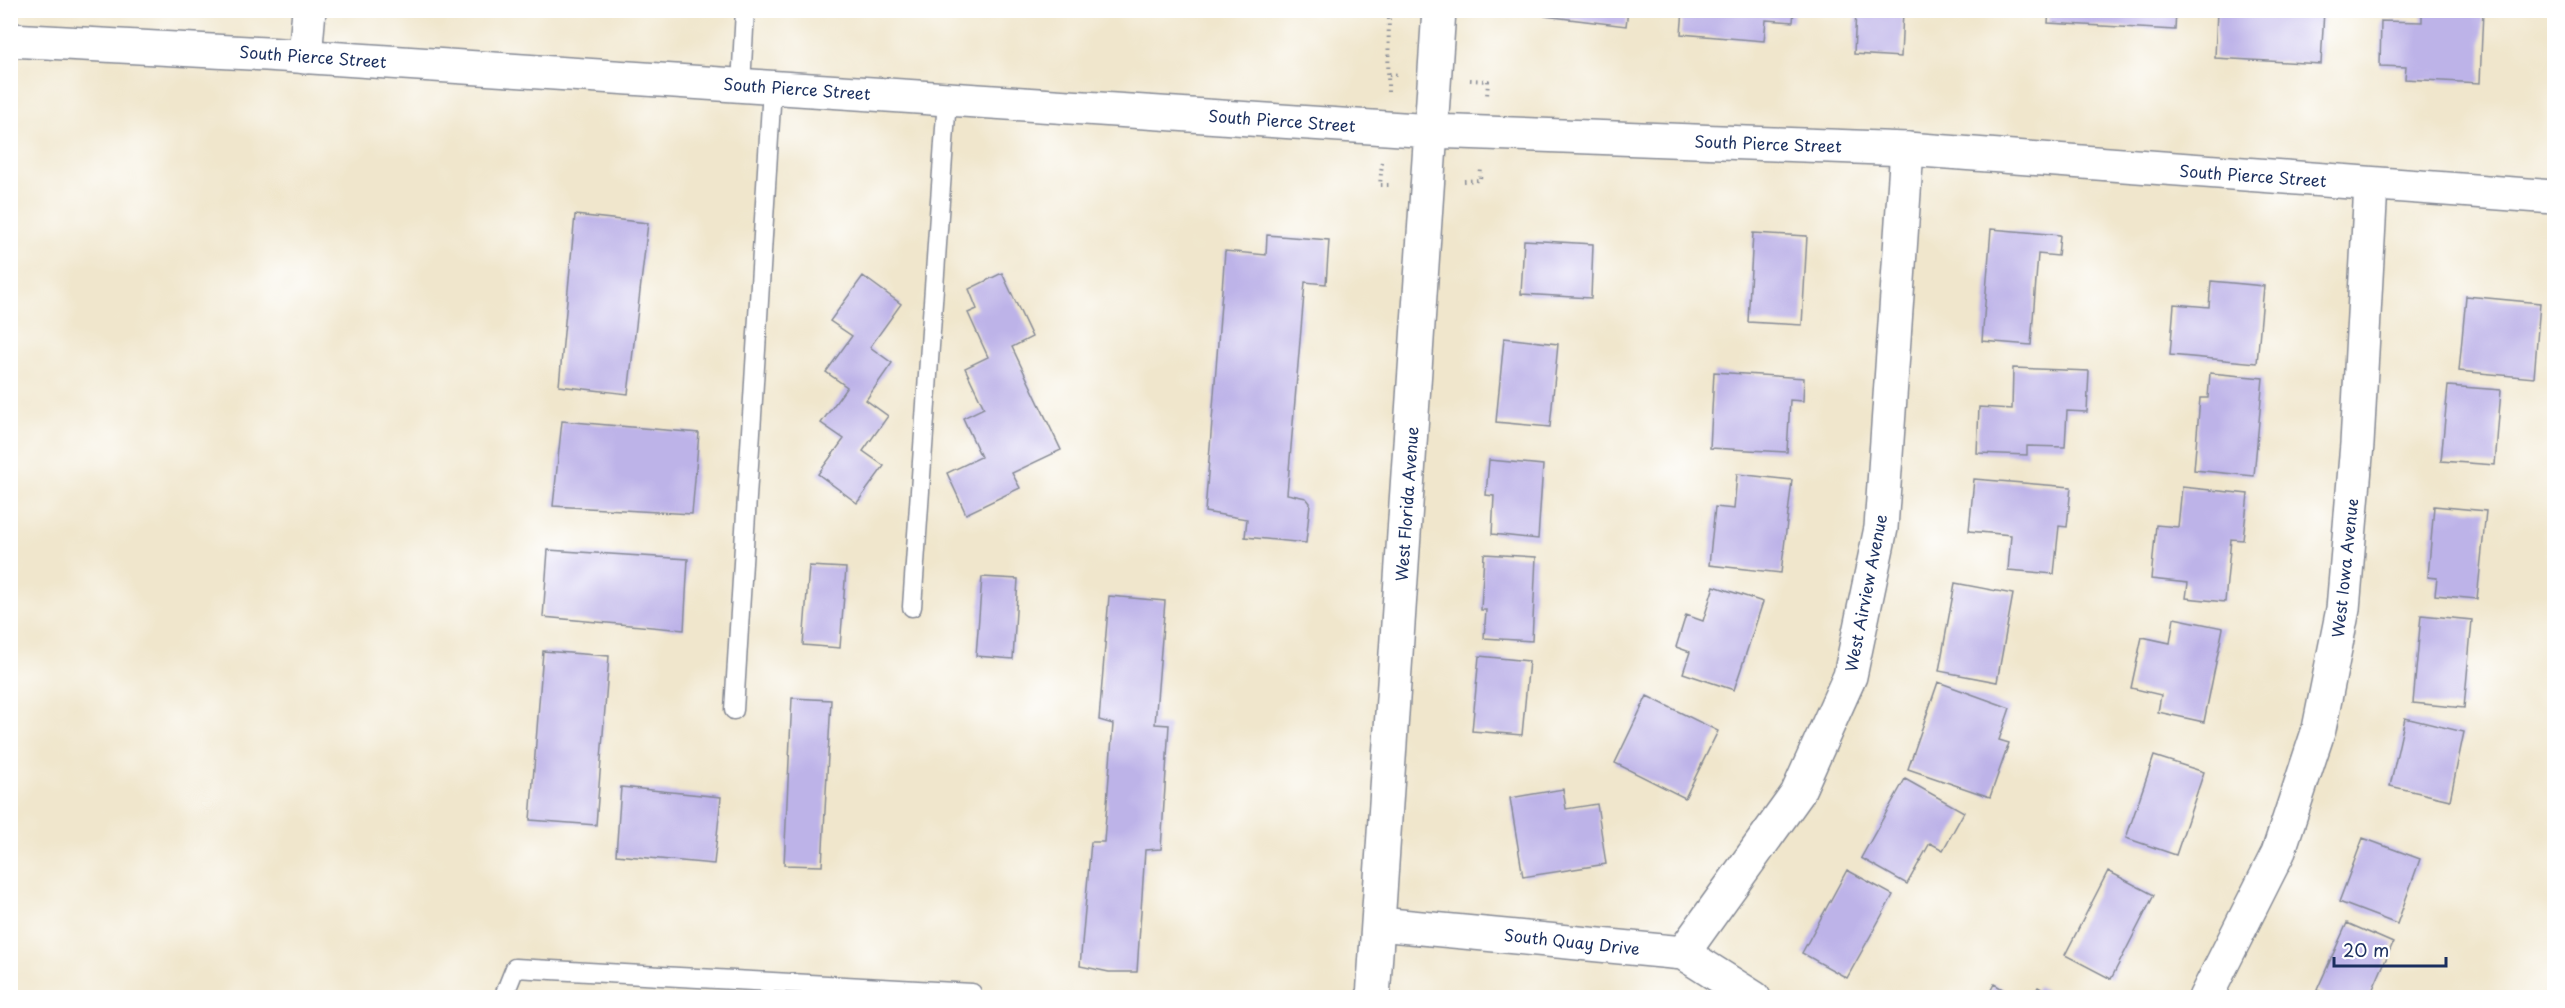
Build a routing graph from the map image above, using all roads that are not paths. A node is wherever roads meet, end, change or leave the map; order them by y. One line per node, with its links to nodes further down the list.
1 (309, 10): 5 (street)
2 (746, 10): 6 (lane)
3 (1439, 10): 8 (street, West Florida Avenue)
4 (10, 40): 5 (street, South Pierce Street)
5 (305, 57): 6 (street, South Pierce Street)
6 (756, 86): 7 (street, South Pierce Street); 13 (lane)
7 (947, 99): 8 (street, South Pierce Street); 12 (lane)
8 (1432, 131): 9 (street, South Pierce Street); 14 (street, West Florida Avenue)
9 (1907, 149): 10 (street, South Pierce Street); 15 (street, West Airview Avenue)
10 (2371, 185): 11 (street, South Pierce Street); 20 (street, West Iowa Avenue)
11 (2554, 197)
12 (912, 607)
13 (734, 710)
14 (1379, 924): 15 (street, South Quay Drive); 18 (street, West Florida Avenue)
15 (1683, 953): 19 (street, South Quay Drive)
16 (503, 998): 17 (lane)
17 (972, 998)
18 (1373, 998)
19 (1754, 998)
20 (2205, 998)

